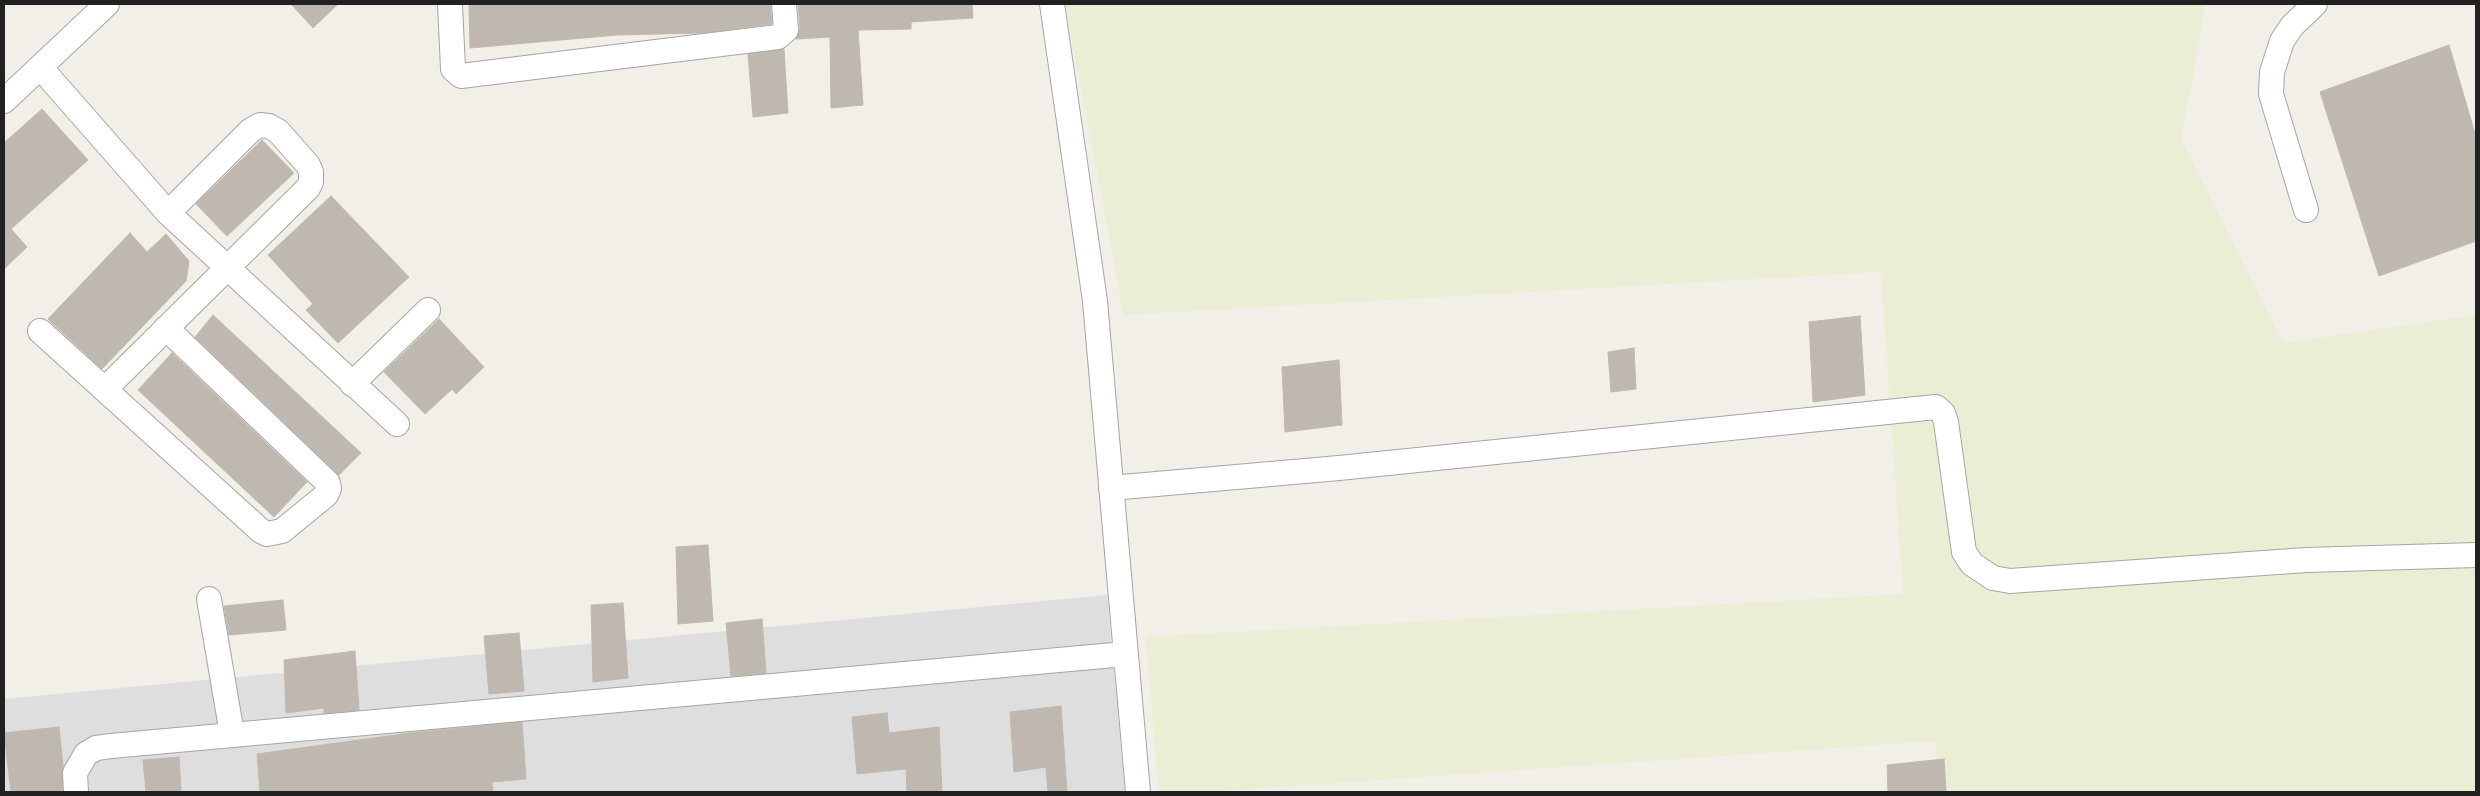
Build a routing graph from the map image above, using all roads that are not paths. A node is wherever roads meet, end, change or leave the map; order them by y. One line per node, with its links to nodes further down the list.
1 (107, 4): 6 (street)
2 (450, 4): 3 (street)
3 (784, 4)
4 (1052, 4): 17 (street)
5 (2315, 4): 8 (street)
6 (40, 67): 7 (street); 9 (street)
7 (4, 101)
8 (2306, 210)
9 (168, 213): 10 (street); 10 (street)
10 (226, 268): 12 (street); 14 (street)
11 (428, 310): 14 (street)
12 (166, 328): 15 (street); 15 (street)
13 (40, 331): 15 (street)
14 (352, 384): 16 (street)
15 (105, 389)
16 (397, 424)
17 (1111, 488): 18 (street); 20 (street)
18 (2476, 555)
19 (209, 599): 21 (street)
20 (1126, 654): 21 (street); 23 (street)
21 (232, 734): 22 (street)
22 (76, 792)
23 (1138, 792)

